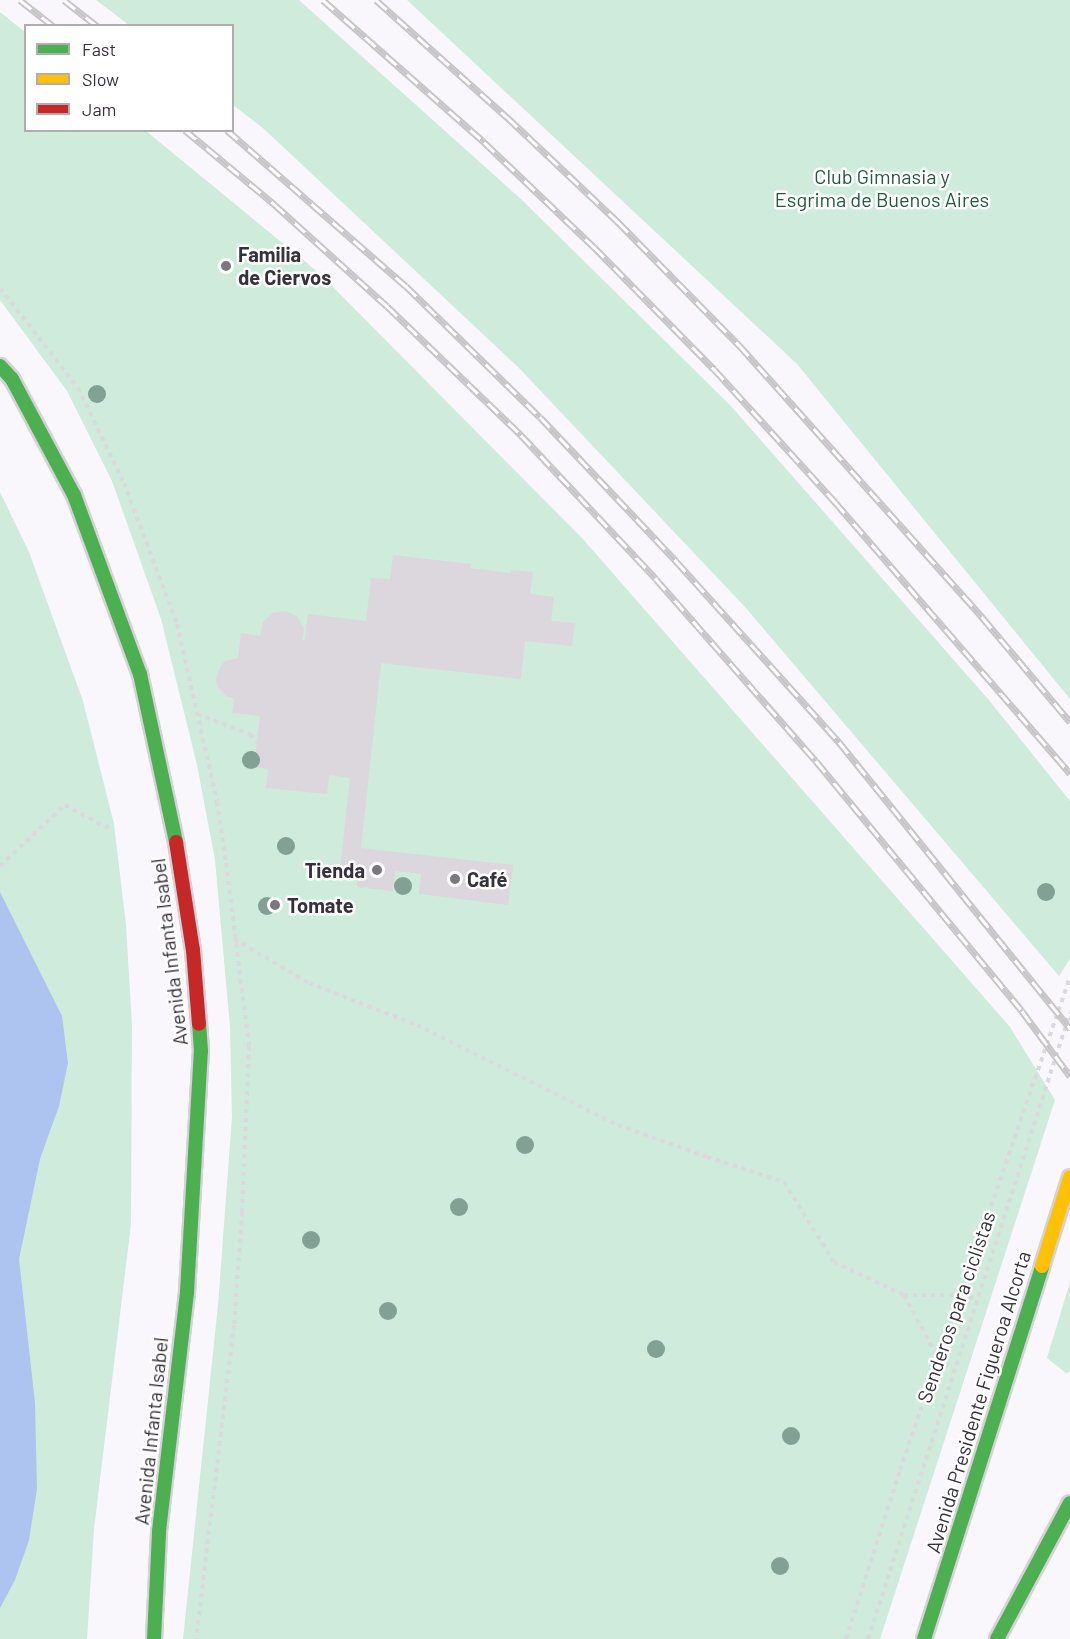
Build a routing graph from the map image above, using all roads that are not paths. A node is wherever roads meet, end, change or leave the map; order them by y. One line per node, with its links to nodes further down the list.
1 (0, 366): 4 (street, Avenida Infanta Isabel)
2 (1070, 1177): 5 (street, Avenida Presidente Figueroa Alcorta)
3 (1070, 1503): 6 (street)
4 (154, 1639)
5 (924, 1639)
6 (997, 1639)

